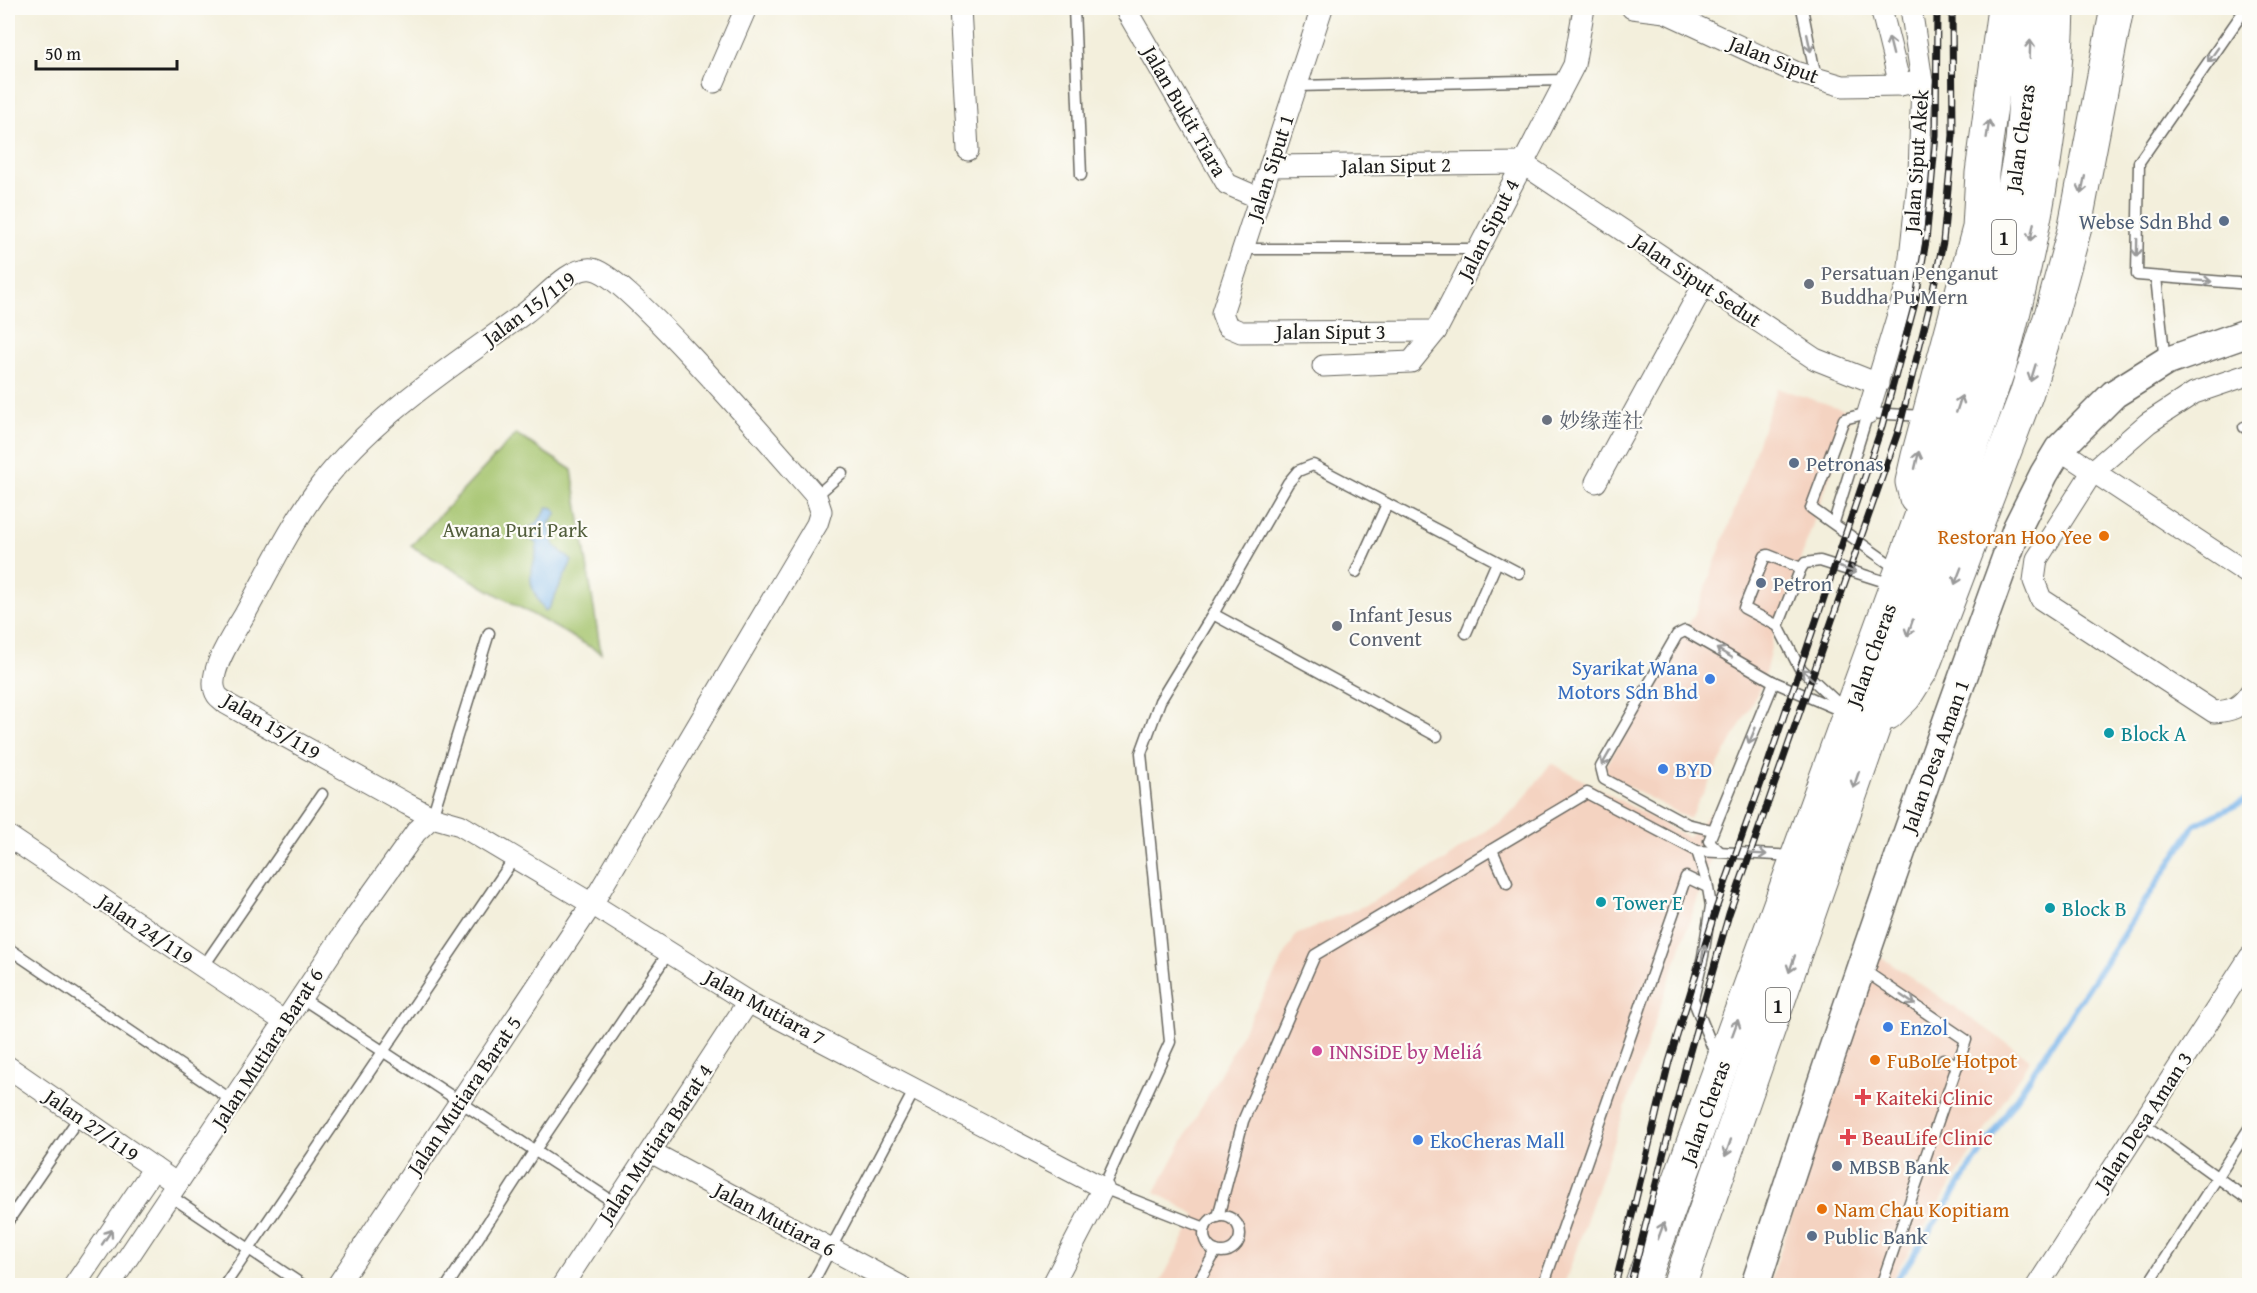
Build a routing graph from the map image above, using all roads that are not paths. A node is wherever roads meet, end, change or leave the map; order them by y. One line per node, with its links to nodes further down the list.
1 (746, 8): 21 (street)
2 (960, 8): 26 (street)
3 (1074, 8): 29 (lane)
4 (1125, 8): 30 (street, Jalan Bukit Tiara)
5 (1322, 8): 24 (street, Jalan Siput 1)
6 (1584, 8): 19 (street, Jalan Siput 4)
7 (1632, 8): 18 (street, Jalan Siput)
8 (1802, 8): 18 (lane, one-way to 18)
9 (1881, 8): 23 (street, one-way to 9)
10 (1911, 8): 20 (street, Jalan Siput Akek)
11 (1982, 8): 22 (highway)
12 (2004, 8): 22 (highway)
13 (2031, 8): 46 (highway, Jalan Cheras / 1, one-way to 13)
14 (2058, 8): 46 (highway, Jalan Cheras / 1, one-way to 46)
15 (2117, 8): 25 (highway)
16 (2133, 8): 25 (highway)
17 (2246, 8): 33 (lane, one-way to 33)
18 (1816, 78): 23 (street, Jalan Siput)
19 (1566, 80): 24 (lane); 27 (street, Jalan Siput 4)
20 (1922, 81): 23 (street, Jalan Siput); 42 (street, Jalan Siput Akek)
21 (714, 82)
22 (1995, 84): 44 (highway, one-way to 22)
23 (1900, 85)
24 (1296, 86): 28 (street, Jalan Siput 1)
25 (2095, 127): 66 (highway, one-way to 66)
26 (968, 150)
27 (1522, 164): 28 (street, Jalan Siput 2); 32 (street, Jalan Siput 4); 34 (street, Jalan Siput Sedut)
28 (1270, 166): 30 (street, Jalan Siput 1)
29 (1081, 176)
30 (1259, 198): 31 (street, Jalan Siput 1)
31 (1242, 249): 32 (lane); 36 (street, Jalan Siput 1)
32 (1478, 249): 37 (street, Jalan Siput 4)
33 (2156, 277): 35 (lane, one-way to 35); 39 (lane)
34 (1704, 284): 42 (street, Jalan Siput Sedut); 49 (street)
35 (2250, 284)
36 (1227, 326): 37 (street, Jalan Siput 3)
37 (1436, 331): 40 (street, Jalan Siput 4)
38 (2250, 332): 39 (street, Jalan Desa Aman 1)
39 (2165, 362): 45 (street, Jalan Desa Aman 1)
40 (1323, 366)
41 (2250, 374): 47 (street)
42 (1878, 384): 43 (street, Jalan Siput Akek)
43 (1868, 413): 44 (lane); 53 (lane); 53 (lane)
44 (1927, 416): 52 (highway, one-way to 44)
45 (2059, 449): 47 (street); 84 (street, Jalan Desa Aman 1)
46 (1956, 456): 52 (highway, Jalan Cheras / 1); 66 (highway, Jalan Cheras / 1, one-way to 66)
47 (2093, 471): 58 (street); 65 (street)
48 (842, 473): 50 (lane)
49 (1596, 482)
50 (816, 496): 69 (street, Jalan 15/119); 79 (street)
51 (1387, 504): 54 (lane); 56 (lane); 60 (lane)
52 (1921, 517): 59 (highway, Jalan Cheras / 1)
53 (1834, 522): 59 (lane)
54 (1497, 561): 57 (lane); 63 (lane)
55 (1801, 568): 59 (lane, one-way to 59); 61 (lane); 61 (lane)
56 (1356, 572)
57 (1519, 573)
58 (2250, 575)
59 (1899, 579): 66 (highway, Jalan Cheras / 1)
60 (1213, 614): 67 (lane); 103 (lane)
61 (1778, 626): 66 (lane, one-way to 61)
62 (489, 633): 69 (lane)
63 (1466, 633)
64 (1774, 682): 66 (lane); 70 (lane, one-way to 70); 70 (lane, one-way to 70)
65 (2250, 693)
66 (1863, 719): 75 (highway, Jalan Cheras / 1); 127 (highway, Jalan Cheras / 1, one-way to 127)
67 (1437, 736)
68 (322, 794): 83 (lane)
69 (432, 817): 76 (street, Jalan Mutiara 7); 85 (street, Jalan Mutiara Barat 6)
70 (1712, 830): 73 (lane)
71 (8, 836): 83 (street, Jalan 24/119)
72 (1492, 850): 74 (lane); 77 (lane); 107 (lane)
73 (1719, 851): 74 (lane); 75 (lane, one-way to 75)
74 (1697, 852): 78 (lane)
75 (1798, 856): 92 (highway, Jalan Cheras / 1, one-way to 75)
76 (515, 857): 79 (street, Jalan Mutiara 7); 88 (lane)
77 (1507, 883)
78 (1707, 887): 92 (lane, one-way to 78); 125 (lane)
79 (592, 904): 81 (street, Jalan Mutiara 7); 95 (street, Jalan Mutiara Barat 5)
80 (8, 948): 94 (lane)
81 (669, 952): 86 (street, Jalan Mutiara 7); 99 (lane)
82 (2250, 957): 97 (street, Jalan Desa Aman 3)
83 (203, 967): 87 (street, Jalan 24/119)
84 (1860, 968): 90 (lane, one-way to 90); 128 (street, Jalan Desa Aman 1)
85 (300, 997): 87 (street, Jalan Mutiara Barat 6); 88 (lane)
86 (748, 1002): 93 (street, Jalan Mutiara 7); 100 (street, Jalan Mutiara Barat 4)
87 (285, 1022): 94 (street, Jalan Mutiara Barat 6)
88 (382, 1050): 95 (lane); 110 (lane)
89 (1943, 1059): 90 (lane)
90 (1958, 1065): 113 (lane)
91 (8, 1067): 96 (street, Jalan 27/119)
92 (1721, 1068): 126 (highway, Jalan Cheras / 1, one-way to 92)
93 (915, 1089): 103 (street, Jalan Mutiara 7); 111 (lane)
94 (232, 1101): 104 (street, Jalan Mutiara Barat 6)
95 (460, 1101): 99 (lane); 118 (street, Jalan Mutiara Barat 5)
96 (80, 1116): 101 (street, Jalan 27/119); 108 (lane)
97 (2142, 1123): 102 (lane); 129 (street, Jalan Desa Aman 3)
98 (2250, 1127): 102 (lane)
99 (535, 1150): 106 (lane); 119 (lane)
100 (651, 1152): 106 (street, Jalan Mutiara Barat 4); 111 (street, Jalan Mutiara 6)
101 (154, 1168): 104 (street, Jalan 27/119); 114 (street, one-way to 101)
102 (2217, 1178): 105 (lane); 130 (lane)
103 (1103, 1188): 109 (lane); 123 (street)
104 (173, 1190): 110 (lane); 115 (street, Jalan Mutiara Barat 6)
105 (2250, 1201)
106 (615, 1203): 120 (street, Jalan Mutiara Barat 4)
107 (1218, 1217): 109 (lane); 112 (lane)
108 (8, 1221)
109 (1205, 1228): 112 (lane)
110 (249, 1248): 116 (lane); 117 (lane)
111 (830, 1248): 121 (lane); 122 (street, Jalan Mutiara 6)
112 (1216, 1251): 124 (lane)
113 (1879, 1281)
114 (74, 1286)
115 (109, 1286)
116 (224, 1286)
117 (304, 1286)
118 (337, 1286)
119 (447, 1286)
120 (562, 1286)
121 (811, 1286)
122 (900, 1286)
123 (1052, 1286)
124 (1196, 1286)
125 (1543, 1286)
126 (1641, 1286)
127 (1679, 1286)
128 (1755, 1286)
129 (2037, 1286)
130 (2146, 1286)

